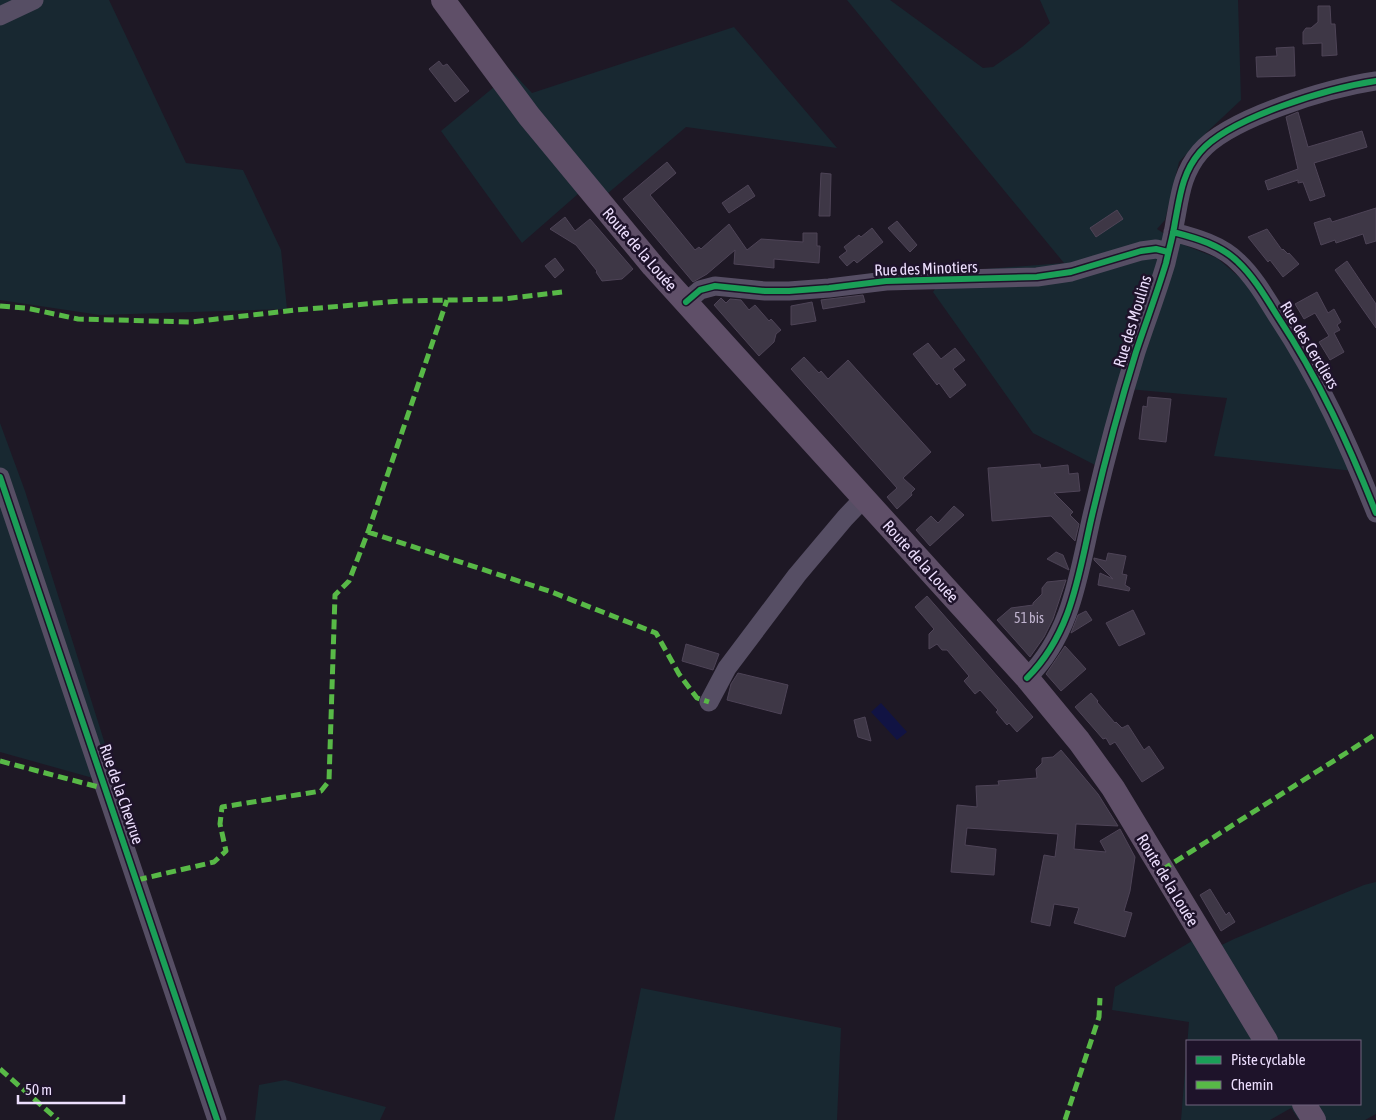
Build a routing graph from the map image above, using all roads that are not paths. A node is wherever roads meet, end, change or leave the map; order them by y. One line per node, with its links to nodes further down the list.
1 (34, 0): 4 (street)
2 (425, 0): 6 (main road, Route de la Louée)
3 (443, 0): 6 (main road, Route de la Louée)
4 (0, 16)
5 (1376, 81): 7 (street, Rue des Moulins)
6 (529, 116): 9 (main road, Route de la Louée)
7 (1173, 232): 8 (street, Rue des Moulins); 12 (street, Rue des Cercliers)
8 (1168, 252): 9 (street, Rue des Minotiers); 13 (street, Rue des Moulins)
9 (686, 302): 11 (main road, Route de la Louée)
10 (0, 478): 17 (street, Rue de la Chevrue)
11 (864, 498): 13 (main road, Route de la Louée); 14 (street)
12 (1376, 514)
13 (1027, 678): 15 (main road, Route de la Louée)
14 (709, 702)
15 (1265, 1040)
16 (1305, 1105): 18 (main road)
17 (217, 1120)
18 (1314, 1120)

